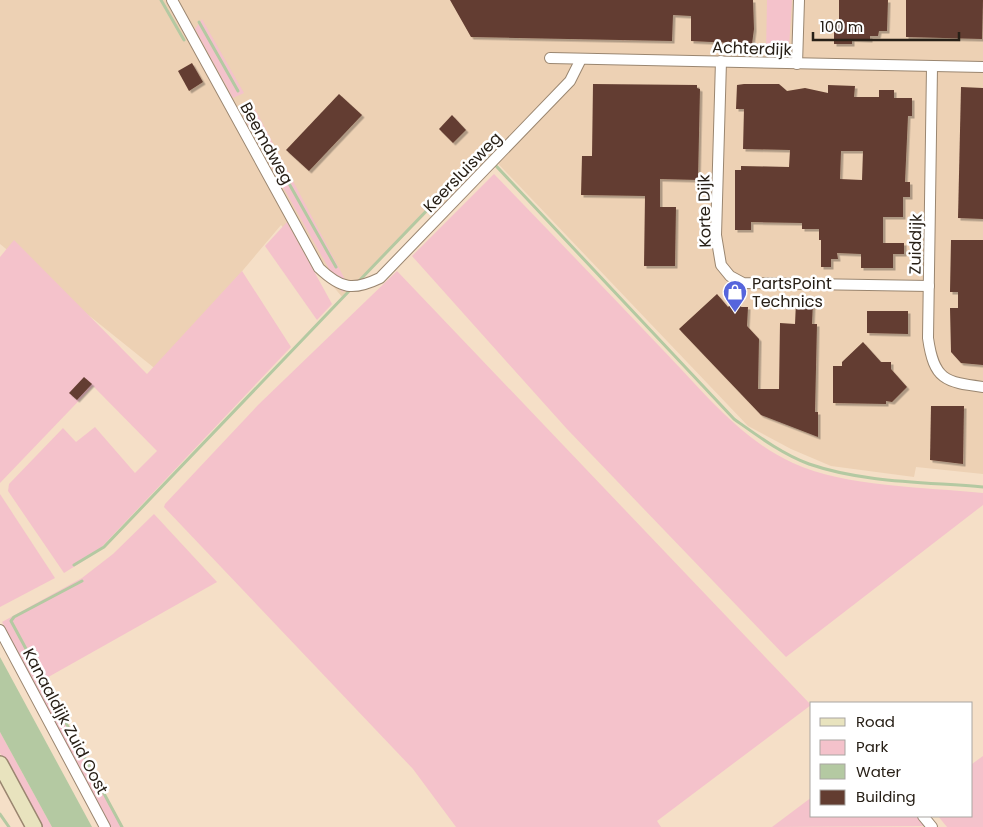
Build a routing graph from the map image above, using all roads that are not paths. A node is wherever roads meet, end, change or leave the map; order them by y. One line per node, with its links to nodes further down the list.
1 (172, 0): 10 (street, Beemdweg)
2 (799, 0): 6 (street)
3 (550, 58): 4 (street, Achterdijk)
4 (581, 59): 5 (street, Achterdijk); 10 (street, Keersluisweg)
5 (721, 62): 6 (street, Achterdijk); 9 (street, Korte Dijk)
6 (797, 64): 7 (street, Achterdijk)
7 (932, 67): 8 (street, Achterdijk); 9 (street, Zuiddijk)
8 (983, 68)
9 (929, 286): 11 (street, Zuiddijk)
10 (350, 287)
11 (983, 387)
12 (0, 630): 16 (street, Kanaaldijk Zuid Oost)
13 (0, 764): 15 (main road)
14 (924, 817): 17 (street)
15 (34, 827)
16 (105, 827)
17 (932, 827)

